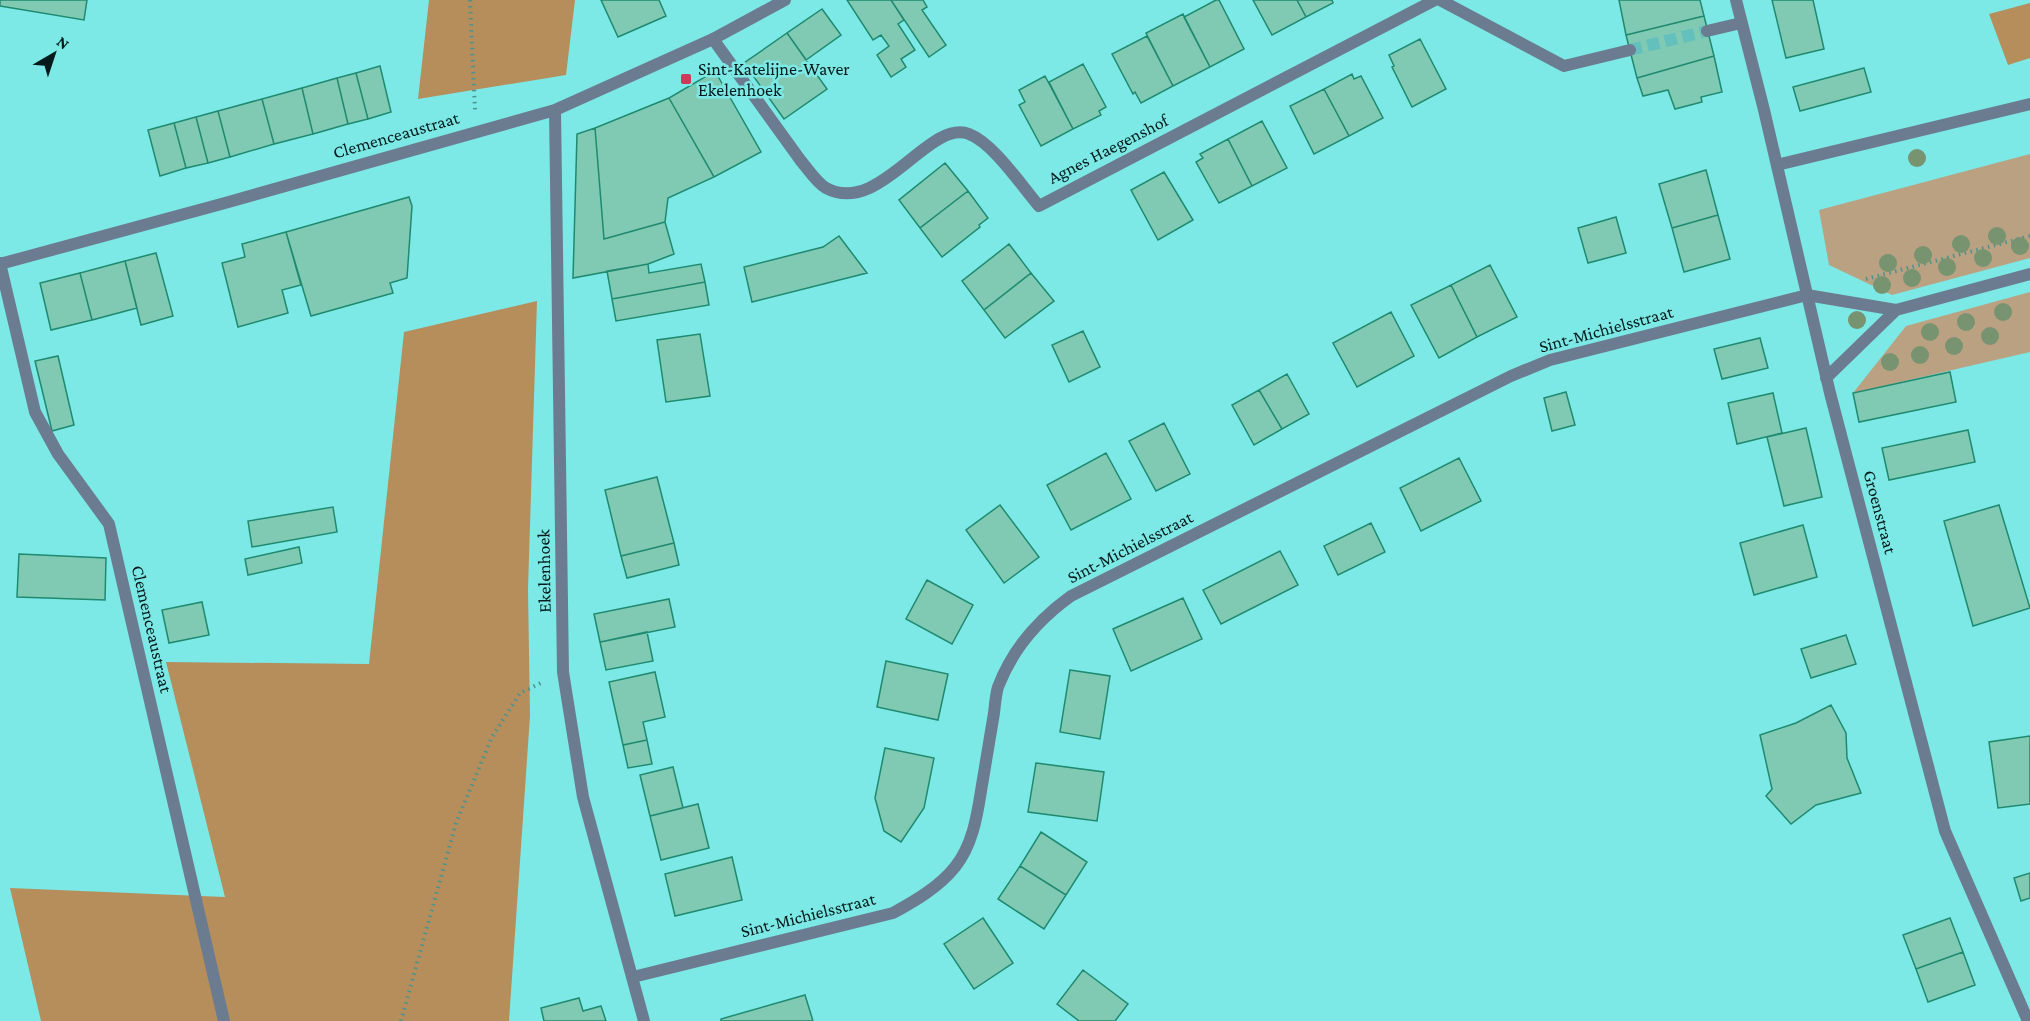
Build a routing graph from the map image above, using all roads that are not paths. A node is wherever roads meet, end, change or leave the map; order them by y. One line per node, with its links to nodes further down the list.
1 (785, 0): 7 (street, Clemenceaustraat)
2 (1435, 0): 7 (street, Agnes Haegenshof)
3 (1440, 0): 8 (street)
4 (1736, 0): 5 (street, Groenstraat)
5 (1741, 23): 6 (street); 11 (street, Groenstraat)
6 (1707, 31)
7 (713, 39): 10 (street, Clemenceaustraat)
8 (1630, 50)
9 (2030, 104): 11 (street)
10 (555, 110): 12 (street, Clemenceaustraat); 17 (street, Ekelenhoek)
11 (1777, 165): 14 (street, Groenstraat)
12 (0, 263): 18 (street, Clemenceaustraat)
13 (2030, 274): 15 (street)
14 (1807, 295): 15 (street); 16 (street, Groenstraat); 17 (street, Sint-Michielsstraat)
15 (1896, 310): 16 (street)
16 (1826, 378): 20 (street, Groenstraat)
17 (633, 977): 19 (street, Ekelenhoek)
18 (224, 1021)
19 (644, 1021)
20 (2028, 1021)

